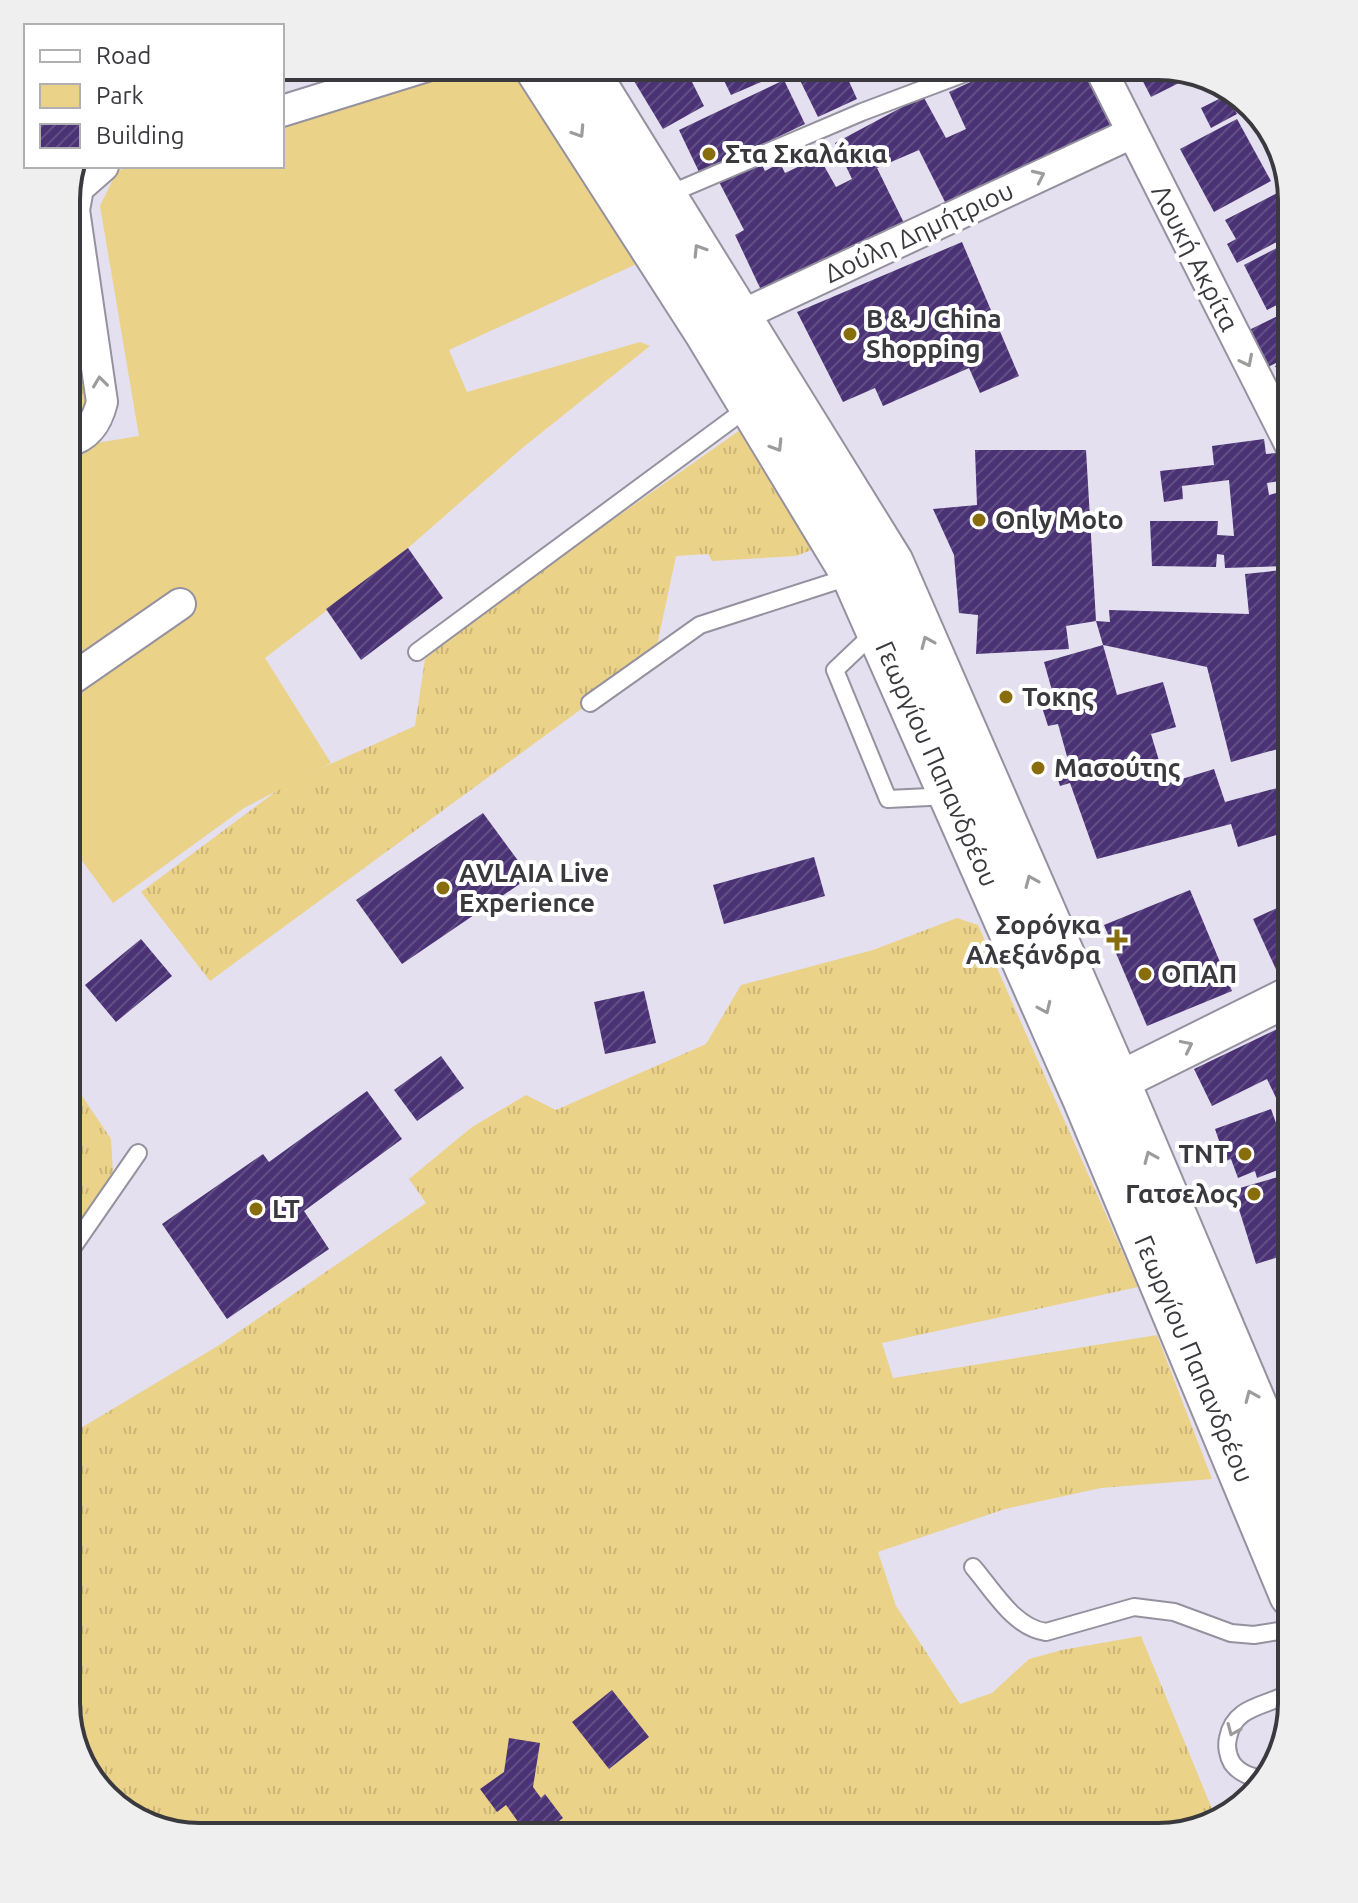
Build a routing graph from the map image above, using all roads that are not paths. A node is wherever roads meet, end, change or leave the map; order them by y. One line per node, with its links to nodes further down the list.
1 (382, 80): 6 (street)
2 (546, 80): 12 (main road, Γεωργίου Παπανδρέου, one-way to 12)
3 (592, 80): 10 (main road, Γεωργίου Παπανδρέου)
4 (947, 80): 10 (lane)
5 (1106, 80): 7 (street, Λουκή Ακρίτα)
6 (284, 110)
7 (1132, 133): 12 (street, Δούλη Δημήτριου, one-way to 7); 14 (street, Λουκή Ακρίτα, one-way to 14)
8 (101, 168): 9 (street, one-way to 8)
9 (81, 185)
10 (665, 196): 12 (main road, Γεωργίου Παπανδρέου, one-way to 10)
11 (80, 251): 15 (street, one-way to 11)
12 (724, 324): 13 (main road, Γεωργίου Παπανδρέου); 24 (main road, Γεωργίου Παπανδρέου, one-way to 12)
13 (751, 405): 16 (main road, Γεωργίου Παπανδρέου, one-way to 16); 19 (lane)
14 (1278, 420)
15 (80, 437)
16 (854, 575): 18 (main road, Γεωργίου Παπανδρέου); 21 (lane)
17 (180, 604): 20 (street)
18 (878, 629): 22 (main road, Γεωργίου Παπανδρέου); 22 (lane)
19 (417, 652)
20 (80, 673)
21 (590, 703)
22 (951, 796): 24 (main road, Γεωργίου Παπανδρέου, one-way to 24)
23 (1278, 1002): 24 (street, one-way to 23)
24 (1101, 1089): 27 (main road, Γεωργίου Παπανδρέου, one-way to 24); 28 (main road, Γεωργίου Παπανδρέου)
25 (138, 1153): 26 (lane)
26 (80, 1237)
27 (1278, 1464)
28 (1278, 1558)
29 (973, 1567): 30 (lane)
30 (1278, 1631)
31 (1278, 1697): 32 (lane, one-way to 32)
32 (1253, 1776)

